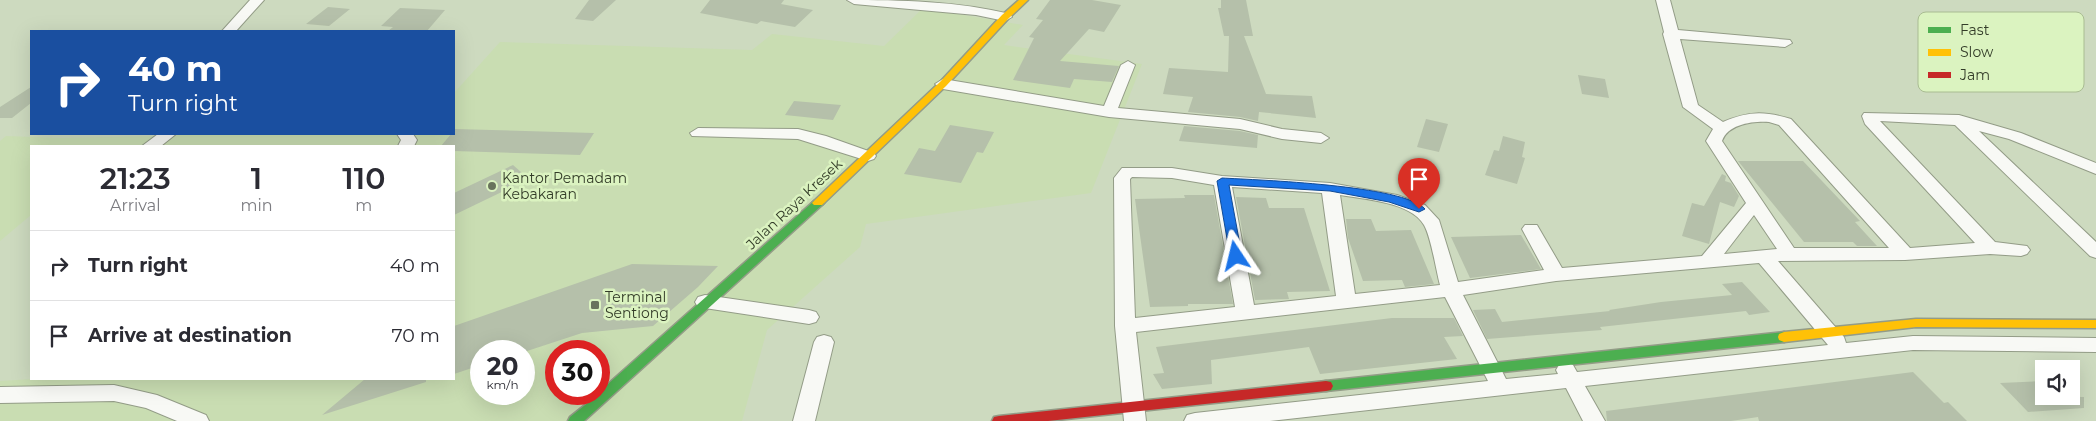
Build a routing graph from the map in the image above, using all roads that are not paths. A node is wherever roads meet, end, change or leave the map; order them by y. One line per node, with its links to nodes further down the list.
1 (257, 0): 6 (street)
2 (854, 0): 5 (street)
3 (1024, 0): 5 (street, Jalan Raya Kresek)
4 (1663, 0): 7 (street)
5 (1005, 17): 10 (street, Jalan Raya Kresek)
6 (230, 30)
7 (1670, 34): 8 (street); 13 (street)
8 (1785, 43)
9 (1128, 65): 11 (street)
10 (944, 84): 11 (street); 20 (street, Jalan Raya Kresek)
11 (1109, 112): 17 (street)
12 (1959, 120): 21 (street); 26 (street); 28 (street)
13 (1722, 128): 24 (street); 30 (street)
14 (698, 132): 20 (street)
15 (166, 135): 18 (street)
16 (406, 135): 19 (street)
17 (1321, 138)
18 (152, 145)
19 (407, 145)
20 (868, 156): 36 (street, Jalan Raya Kresek)
21 (2096, 169)
22 (1222, 181): 23 (street); 37 (street); 41 (street)
23 (1330, 188): 34 (street); 35 (street)
24 (1756, 202): 29 (street); 32 (street)
25 (1532, 229): 33 (street)
26 (1990, 248): 27 (street); 30 (street)
27 (2021, 250)
28 (2096, 252)
29 (1789, 254): 30 (street); 31 (street)
30 (1905, 254)
31 (1764, 257): 32 (street); 42 (street)
32 (1707, 262): 33 (street)
33 (1556, 275): 34 (street)
34 (1451, 290): 35 (street); 48 (street)
35 (1346, 301): 37 (street)
36 (705, 302): 38 (street); 55 (street, Jalan Raya Kresek)
37 (1246, 312): 41 (street)
38 (809, 317)
39 (1925, 323): 40 (street); 42 (street); 44 (street)
40 (2096, 324)
41 (1125, 326): 53 (street)
42 (1830, 332): 46 (street); 47 (street)
43 (824, 342): 56 (street)
44 (1938, 342): 45 (street); 46 (street)
45 (2096, 345)
46 (1843, 350): 49 (street)
47 (1561, 361): 48 (street); 49 (street)
48 (1490, 369): 50 (street); 52 (street)
49 (1572, 379): 50 (street); 59 (street)
50 (1502, 388): 52 (street)
51 (0, 395): 54 (street)
52 (1216, 412): 53 (street); 58 (street)
53 (1134, 414): 57 (street)
54 (198, 421)
55 (574, 421)
56 (804, 421)
57 (999, 421)
58 (1195, 421)
59 (1594, 421)

